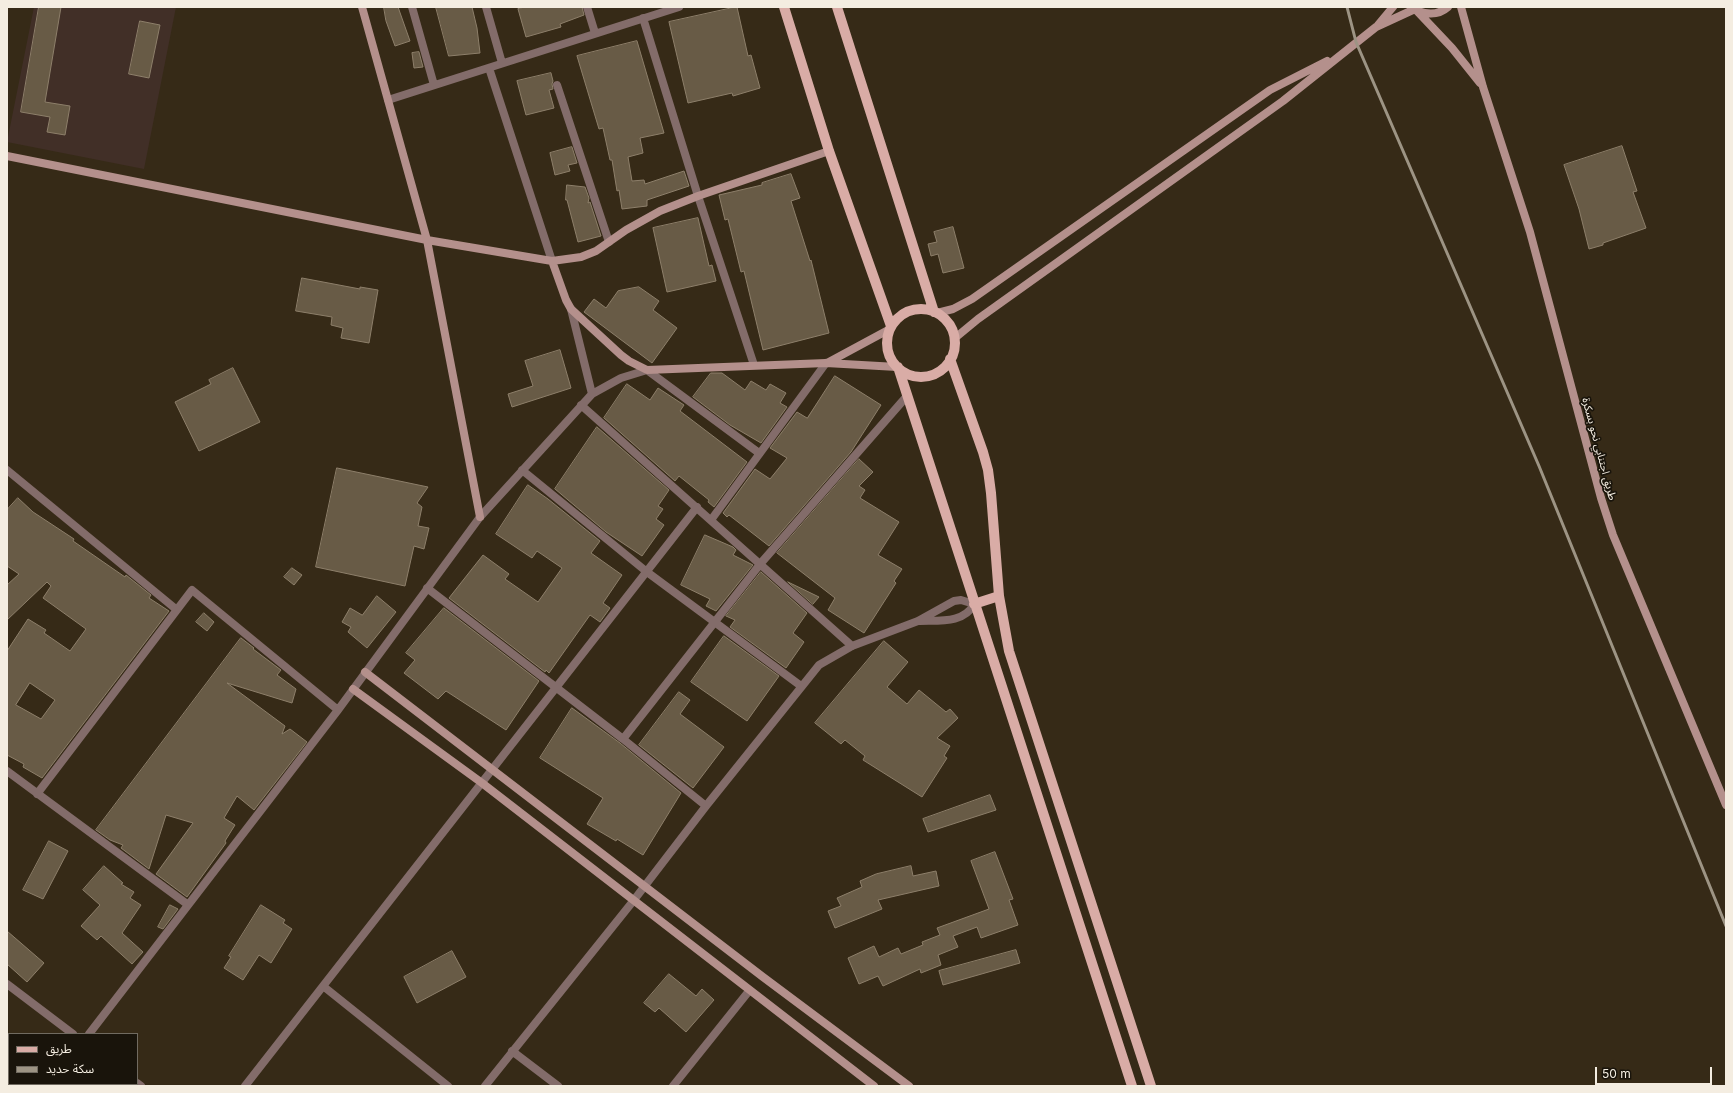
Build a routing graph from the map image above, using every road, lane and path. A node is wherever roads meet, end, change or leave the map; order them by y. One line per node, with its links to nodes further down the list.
1 (362, 7): 21 (street)
2 (412, 7): 18 (street)
3 (486, 7): 16 (street)
4 (588, 7): 14 (street)
5 (678, 7): 12 (street)
6 (784, 7): 22 (main road)
7 (837, 7): 29 (main road)
8 (1393, 7): 13 (street)
9 (1448, 7): 11 (street)
10 (1461, 7): 20 (street, طريق اجتنابي نحو بسكرة)
11 (1415, 9): 13 (street); 20 (street)
12 (643, 18): 14 (street); 24 (street)
13 (1376, 27): 15 (street)
14 (596, 34): 16 (street)
15 (1342, 54): 29 (street); 31 (street)
16 (502, 63): 17 (street)
17 (489, 68): 18 (street); 27 (street)
18 (434, 85): 21 (street)
19 (557, 85): 26 (street)
20 (1483, 87): 65 (street, طريق اجتنابي نحو بسكرة)
21 (388, 100): 25 (street)
22 (829, 151): 24 (street); 30 (main road)
23 (7, 156): 25 (street)
24 (698, 196): 26 (street); 34 (street)
25 (427, 240): 27 (street); 44 (street)
26 (608, 242): 27 (street)
27 (552, 261): 28 (street)
28 (571, 309): 36 (street); 37 (street)
29 (936, 312): 30 (main road); 31 (main road)
30 (891, 328): 33 (street); 35 (main road)
31 (955, 338): 32 (main road)
32 (950, 359): 35 (main road); 49 (main road)
33 (826, 363): 34 (street); 35 (street); 40 (street)
34 (754, 365): 36 (street)
35 (898, 367): 38 (main road)
36 (647, 370): 37 (street); 40 (street)
37 (592, 394): 39 (street)
38 (907, 396): 46 (street); 50 (main road)
39 (581, 405): 42 (street); 43 (street)
40 (760, 453): 45 (street)
41 (7, 470): 51 (street)
42 (522, 470): 44 (street); 47 (street)
43 (697, 507): 45 (street); 47 (street)
44 (480, 517): 48 (street)
45 (711, 520): 46 (street)
46 (761, 563): 53 (street); 54 (street)
47 (647, 572): 53 (street); 57 (street)
48 (426, 588): 55 (street); 57 (street)
49 (998, 596): 50 (main road); 84 (main road)
50 (974, 604): 52 (street); 52 (street); 83 (main road)
51 (177, 610): 59 (street); 64 (street)
52 (918, 621): 54 (street)
53 (714, 622): 56 (street); 60 (street)
54 (852, 646): 56 (street)
55 (365, 672): 58 (street); 61 (street)
56 (801, 686): 66 (street)
57 (557, 687): 60 (street); 61 (street)
58 (353, 688): 59 (street); 63 (street)
59 (338, 710): 69 (street)
60 (623, 739): 66 (street)
61 (492, 770): 63 (street); 67 (street)
62 (7, 771): 64 (street)
63 (482, 783): 68 (street); 71 (street)
64 (37, 794): 69 (street)
65 (1726, 805)
66 (706, 806): 67 (street)
67 (644, 886): 68 (street); 82 (street)
68 (634, 900): 72 (street); 75 (street)
69 (188, 904): 74 (street)
70 (7, 984): 73 (street)
71 (323, 986): 76 (street); 77 (street)
72 (749, 991): 80 (street); 81 (street)
73 (72, 1033)
74 (90, 1033)
75 (512, 1051): 78 (street); 79 (street)
76 (245, 1086)
77 (448, 1086)
78 (485, 1086)
79 (558, 1086)
80 (673, 1086)
81 (874, 1086)
82 (908, 1086)
83 (1132, 1086)
84 (1151, 1086)

